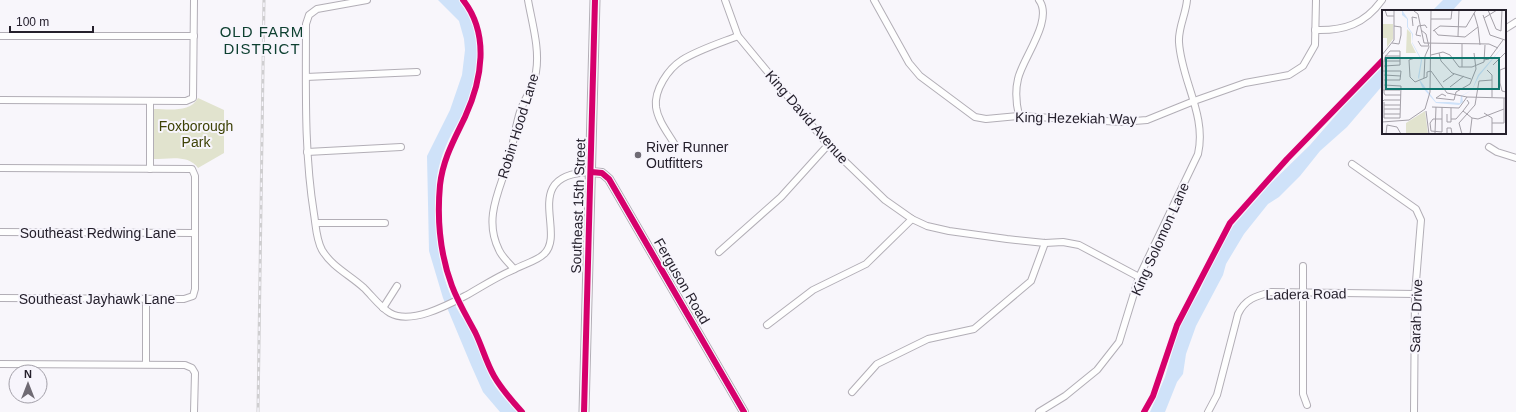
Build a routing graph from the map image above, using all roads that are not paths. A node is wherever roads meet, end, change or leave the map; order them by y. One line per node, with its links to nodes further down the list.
1 (194, 0): 15 (street)
2 (367, 0): 18 (street)
3 (528, 0): 41 (street, Robin Hood Lane)
4 (595, 0): 32 (main road, Southeast 15th Street)
5 (725, 0): 16 (street, King David Avenue)
6 (874, 0): 22 (street, King Hezekiah Way)
7 (1039, 0): 22 (street)
8 (1187, 0): 21 (street, King Solomon Lane)
9 (1316, 0): 13 (street, King Hezekiah Way)
10 (1382, 0): 13 (street)
11 (1516, 22): 12 (street)
12 (1506, 28)
13 (1315, 30): 21 (street, King Hezekiah Way)
14 (0, 36): 15 (street)
15 (194, 36): 20 (street)
16 (738, 36): 23 (street); 24 (street, King David Avenue)
17 (417, 72): 18 (street)
18 (306, 77): 27 (street)
19 (0, 100): 20 (street)
20 (150, 100): 31 (street)
21 (1194, 100): 22 (street, King Hezekiah Way); 42 (street, King Solomon Lane)
22 (1019, 116)
23 (675, 145)
24 (828, 145): 33 (street, King David Avenue); 39 (street)
25 (401, 147): 27 (street)
26 (1489, 147): 28 (street)
27 (307, 152): 35 (street)
28 (1516, 158)
29 (1352, 164): 45 (street, Sarah Drive)
30 (0, 168): 31 (street)
31 (150, 169): 37 (street)
32 (591, 172): 41 (street); 55 (main road, Southeast 15th Street); 56 (street, Ferguson Road)
33 (912, 219): 38 (street, King David Avenue); 49 (street)
34 (385, 222): 35 (street)
35 (316, 223): 48 (street)
36 (0, 232): 37 (street, Southeast Redwing Lane)
37 (195, 233): 47 (street, Southeast Jayhawk Lane)
38 (1045, 243): 42 (street, King David Avenue); 52 (street)
39 (719, 252)
40 (1303, 266): 44 (street)
41 (514, 269): 48 (street)
42 (1139, 276): 57 (street, King Solomon Lane)
43 (397, 286): 48 (street)
44 (1304, 292): 45 (street, Ladera Road); 53 (street); 58 (street, Ladera Road)
45 (1415, 294): 59 (street, Sarah Drive)
46 (0, 298): 47 (street, Southeast Jayhawk Lane)
47 (146, 300): 51 (street)
48 (383, 308)
49 (767, 325)
50 (0, 364): 51 (street)
51 (146, 364): 54 (street)
52 (852, 392)
53 (1307, 406)
54 (194, 412)
55 (584, 412)
56 (744, 412)
57 (1039, 412)
58 (1208, 412)
59 (1414, 412)

